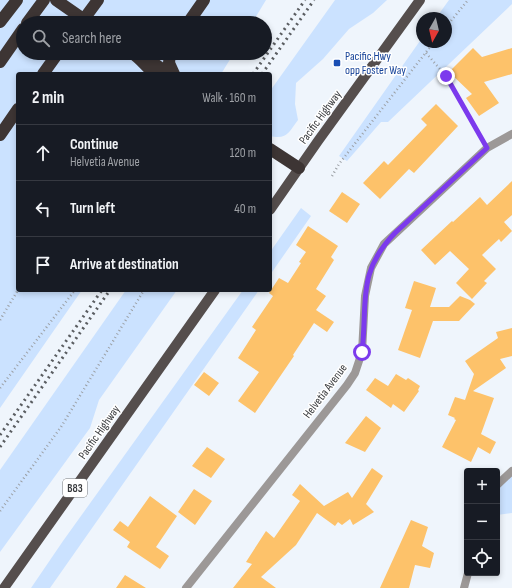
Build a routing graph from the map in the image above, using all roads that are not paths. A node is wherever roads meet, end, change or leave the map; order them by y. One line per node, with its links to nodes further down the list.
1 (17, 0): 11 (highway)
2 (44, 0): 7 (highway)
3 (56, 0): 8 (highway, bridge)
4 (98, 0): 9 (highway)
5 (204, 0): 10 (highway)
6 (420, 0): 27 (main road, Pacific Highway)
7 (32, 16)
8 (79, 16)
9 (86, 16)
10 (193, 16)
11 (0, 22)
12 (16, 39): 18 (highway)
13 (53, 60): 19 (highway)
14 (142, 60): 15 (highway); 20 (highway)
15 (149, 60)
16 (149, 60): 21 (highway)
17 (169, 60): 22 (highway)
18 (0, 62)
19 (44, 72)
20 (152, 72)
21 (166, 72)
22 (173, 72)
23 (16, 112): 25 (highway)
24 (512, 134): 34 (street, Helvetia Avenue)
25 (0, 135)
26 (272, 150): 27 (highway)
27 (299, 168): 28 (main road, Pacific Highway)
28 (272, 207)
29 (214, 292): 33 (main road, Pacific Highway / B83)
30 (512, 471): 31 (street)
31 (500, 482)
32 (467, 576): 35 (street)
33 (4, 588)
34 (186, 588)
35 (464, 588)

